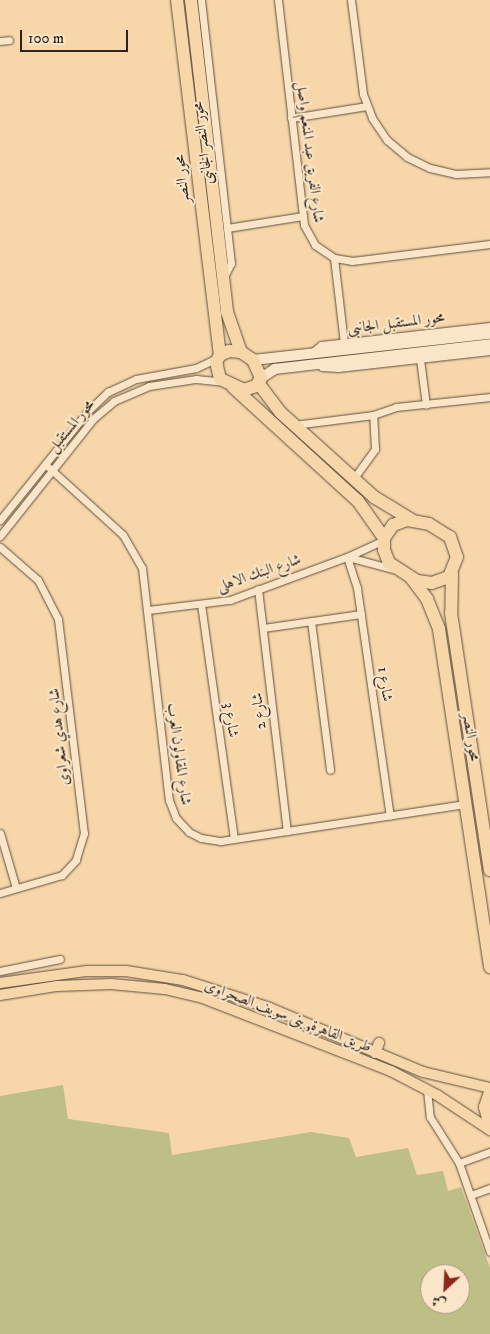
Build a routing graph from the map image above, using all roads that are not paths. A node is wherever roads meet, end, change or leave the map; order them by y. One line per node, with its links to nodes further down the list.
1 (177, 0): 8 (highway, محور النصر)
2 (190, 0): 8 (highway, محور النصر)
3 (201, 0): 13 (street, محور النصر الجانبى)
4 (278, 0): 10 (street, شارع الفريق عبد المنعم واصل)
5 (351, 0): 9 (street)
6 (9, 40): 7 (street)
7 (0, 41)
8 (189, 42): 16 (highway, محور النصر); 19 (highway, محور النصر)
9 (367, 106): 10 (street); 11 (street)
10 (292, 118): 12 (street, شارع الفريق عبد المنعم واصل)
11 (490, 172)
12 (303, 216): 13 (street); 15 (street, شارع الفريق عبد المنعم واصل)
13 (227, 228): 16 (street, محور النصر الجانبى)
14 (490, 244): 15 (street)
15 (334, 258): 21 (street)
16 (223, 279): 18 (highway, محور النصر)
17 (490, 326): 21 (street, محور المستقبل الجانبى)
18 (231, 330): 19 (highway); 23 (highway, محور النصر)
19 (217, 331): 25 (highway, محور النصر)
20 (490, 334): 29 (street)
21 (344, 343): 29 (street, محور المستقبل الجانبى)
22 (490, 344): 26 (street)
23 (241, 352): 25 (highway); 28 (highway)
24 (490, 352): 27 (street)
25 (219, 356): 31 (highway); 36 (street, محور المستقبل)
26 (408, 357): 27 (street); 29 (street)
27 (420, 359): 33 (street)
28 (253, 360): 29 (street); 30 (highway)
29 (310, 360): 30 (street)
30 (260, 381): 31 (highway); 35 (highway)
31 (228, 384): 37 (street, محور المستقبل); 42 (highway)
32 (490, 397): 33 (street)
33 (426, 405): 34 (street)
34 (374, 415): 35 (street); 38 (street)
35 (294, 424): 38 (highway)
36 (45, 464): 37 (street, شارع المقاولون العرب); 39 (street, محور المستقبل)
37 (53, 471): 41 (street, محور المستقبل); 50 (street, شارع المقاولون العرب)
38 (354, 478): 40 (highway)
39 (0, 520)
40 (412, 520): 42 (highway); 46 (highway)
41 (0, 536)
42 (384, 539): 44 (street, شارع البنك الاهلى); 45 (highway)
43 (0, 547): 61 (street, شارع هدي شعراوى)
44 (347, 557): 45 (street); 48 (street, شارع البنك الاهلى); 51 (street, شارع 1)
45 (396, 570): 47 (highway)
46 (452, 574): 47 (highway); 60 (highway, محور النصر)
47 (412, 579): 55 (highway, محور النصر)
48 (258, 589): 49 (street, شارع البنك الاهلى); 53 (street, شارع 2)
49 (201, 604): 50 (street, شارع البنك الاهلى); 59 (street, شارع 3)
50 (148, 610): 59 (street, شارع المقاولون العرب)
51 (361, 614): 52 (street); 56 (street, شارع 1)
52 (311, 621): 53 (street); 54 (street)
53 (263, 628): 57 (street, شارع 2)
54 (330, 770)
55 (465, 804): 56 (street, شارع المقاولون العرب); 64 (highway, محور النصر)
56 (390, 816): 57 (street, شارع المقاولون العرب)
57 (287, 831): 59 (street, شارع المقاولون العرب)
58 (0, 833): 61 (street)
59 (234, 838)
60 (490, 870)
61 (16, 888): 62 (street, شارع هدي شعراوى)
62 (0, 893)
63 (60, 959): 65 (street)
64 (490, 967)
65 (0, 971)
66 (0, 983): 69 (main road, طريق القاهرة, بنى سويف الصحراوى)
67 (0, 995): 68 (main road, طريق القاهرة, بنى سويف الصحراوى)
68 (427, 1090): 70 (main road, طريق القاهرة, بنى سويف الصحراوى); 72 (street)
69 (490, 1090): 70 (highway)
70 (490, 1128)
71 (490, 1152): 72 (street)
72 (459, 1163): 74 (street)
73 (490, 1188): 74 (street)
74 (471, 1196): 75 (street)
75 (487, 1229): 76 (street)
76 (490, 1252)

